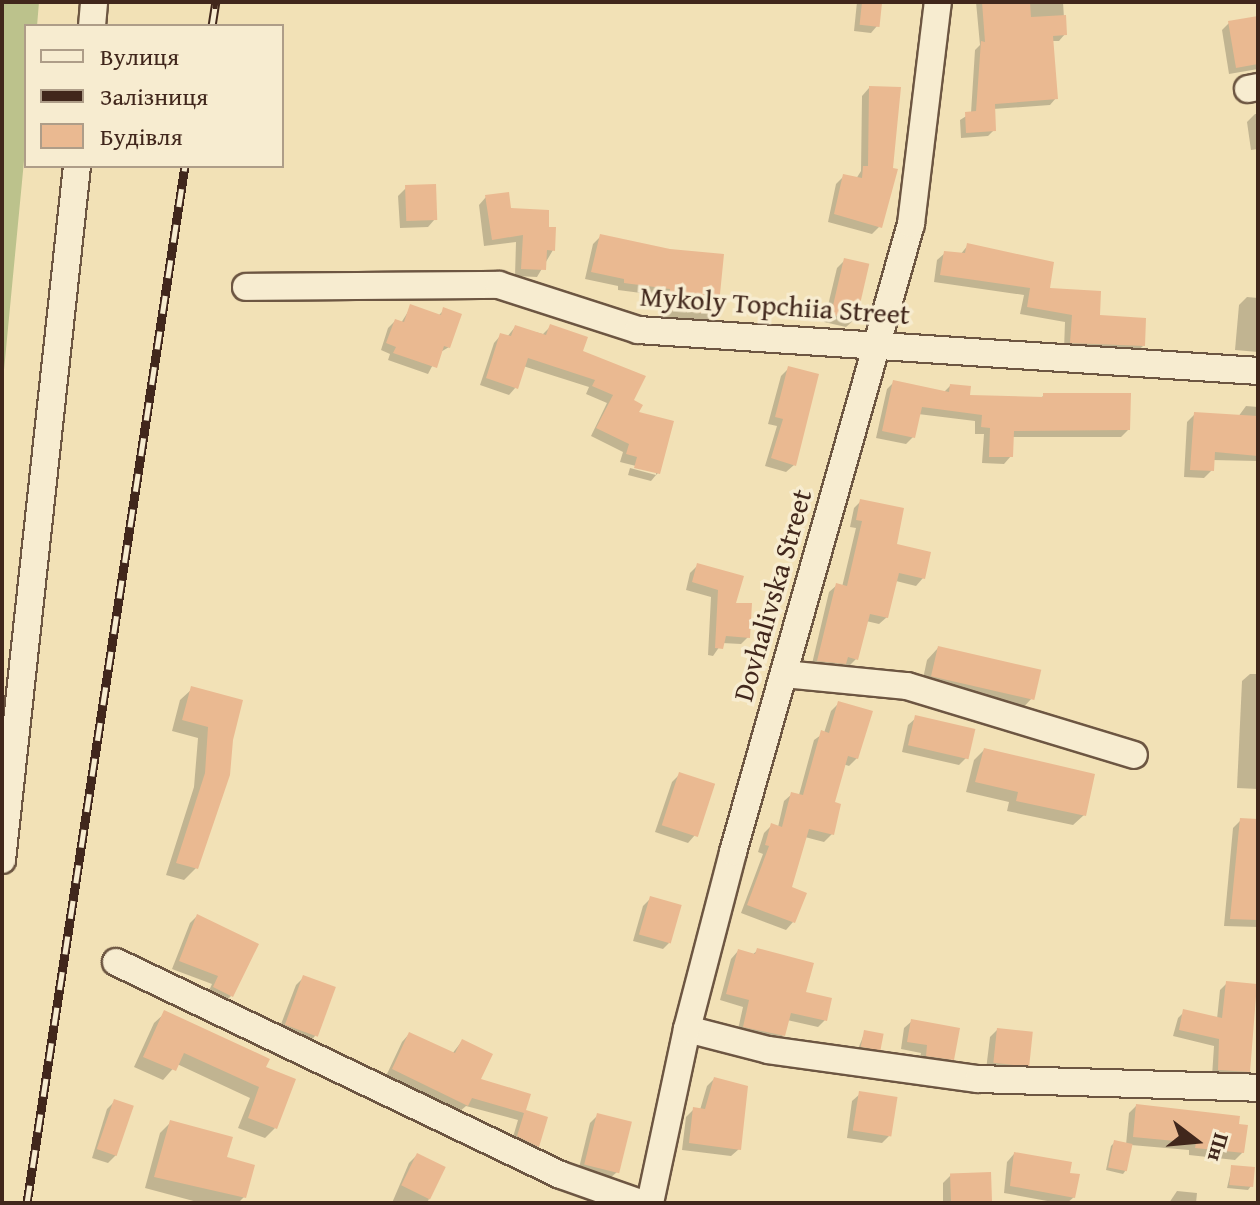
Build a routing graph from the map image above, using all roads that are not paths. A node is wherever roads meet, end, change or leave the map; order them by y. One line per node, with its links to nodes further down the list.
1 (94, 2): 3 (street)
2 (938, 2): 6 (street, Dovhalivska Street)
3 (92, 24)
4 (77, 168): 10 (street)
5 (246, 287): 6 (street, Mykoly Topchiia Street)
6 (876, 346): 7 (street, Mykoly Topchiia Street); 8 (street, Dovhalivska Street)
7 (1258, 371)
8 (784, 674): 9 (street); 12 (street, Dovhalivska Street)
9 (1134, 755)
10 (2, 860)
11 (116, 962): 14 (street)
12 (687, 1029): 13 (street); 15 (street, Dovhalivska Street)
13 (1258, 1088)
14 (640, 1203)
15 (650, 1203)

